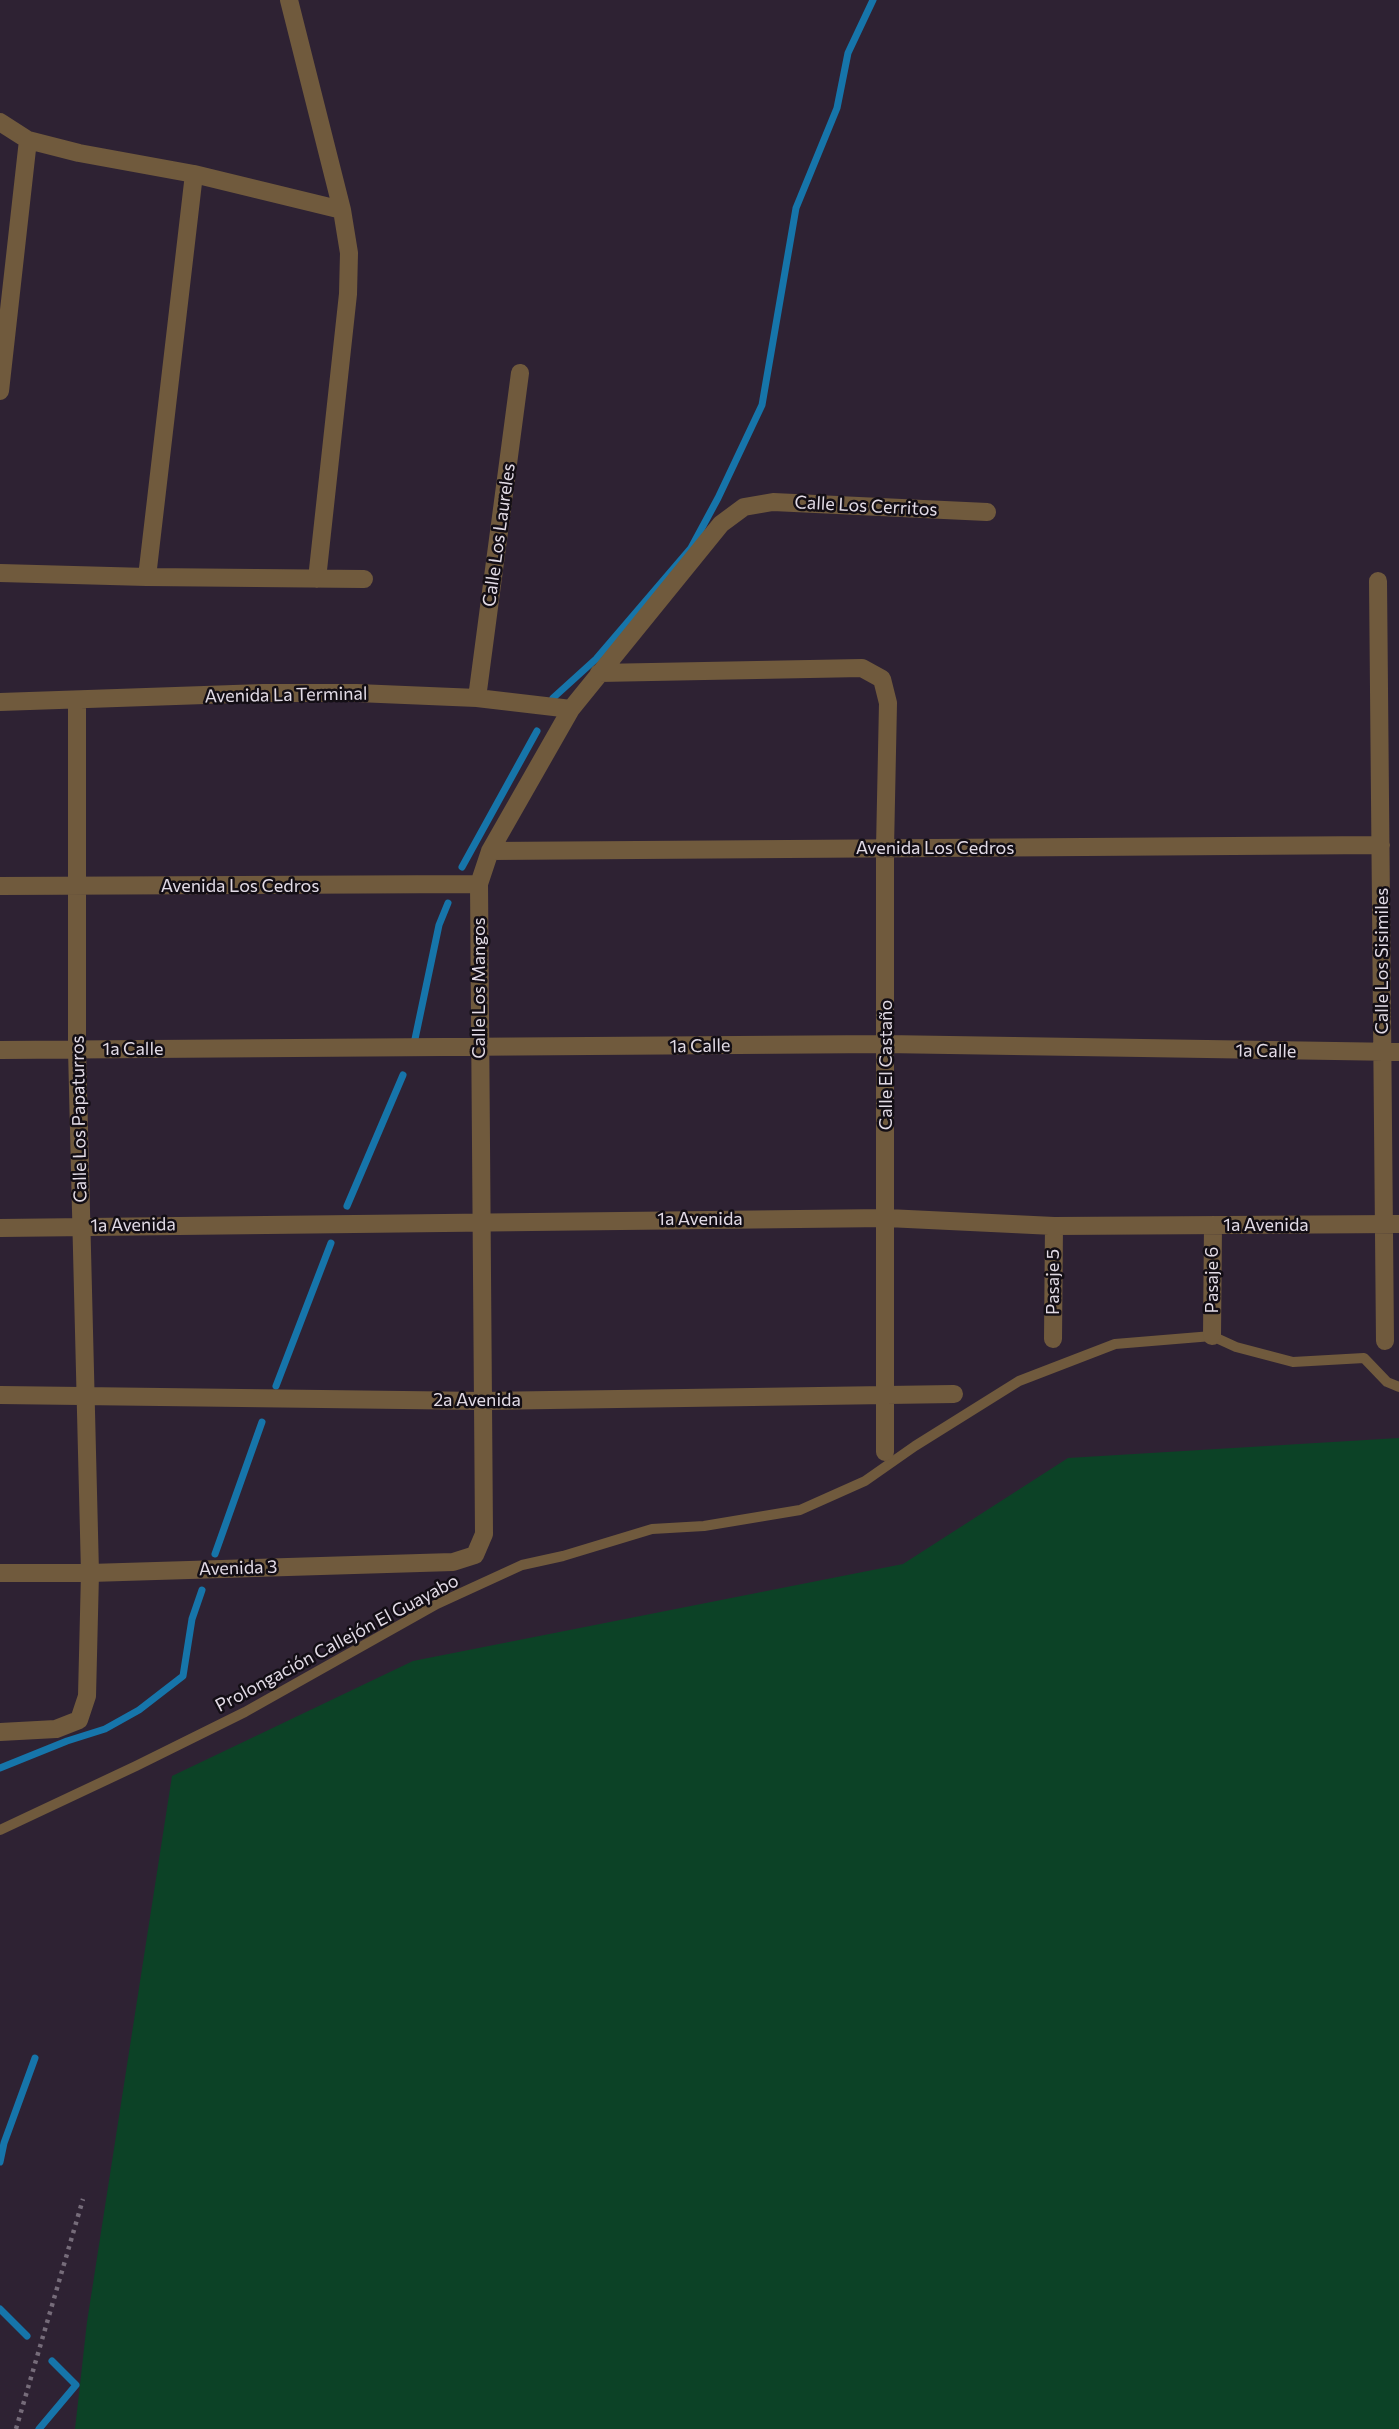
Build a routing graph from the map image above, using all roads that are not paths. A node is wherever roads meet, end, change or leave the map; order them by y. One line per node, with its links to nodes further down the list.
1 (289, 0): 5 (street)
2 (0, 122): 3 (street)
3 (29, 140): 4 (street); 7 (street)
4 (194, 174): 5 (street); 11 (street)
5 (342, 210): 12 (street)
6 (520, 373): 16 (street, Calle Los Laureles)
7 (0, 391)
8 (744, 507): 9 (street, Calle Los Cerritos); 15 (street, Calle Los Mangos)
9 (987, 512)
10 (0, 573): 11 (street)
11 (146, 577): 12 (street)
12 (317, 579): 13 (street)
13 (364, 579)
14 (1378, 581): 20 (street, Calle Los Sisimiles)
15 (599, 673): 19 (street, Calle Los Mangos); 21 (street, Calle El Castaño)
16 (477, 698): 17 (street, Avenida La Terminal); 19 (street, Avenida La Terminal)
17 (77, 701): 18 (street, Avenida La Terminal); 25 (street, Calle Los Papaturros)
18 (0, 702)
19 (572, 709): 22 (street, Calle Los Mangos)
20 (1381, 845): 21 (street, Avenida Los Cedros); 30 (street, Calle Los Sisimiles)
21 (886, 848): 22 (street, Avenida Los Cedros); 26 (street, Calle El Castaño)
22 (490, 851): 23 (street, Calle Los Mangos)
23 (479, 884): 25 (street, Avenida Los Cedros); 27 (street, Calle Los Mangos)
24 (0, 886): 25 (street, Avenida Los Cedros)
25 (76, 887): 28 (street, Calle Los Papaturros)
26 (885, 1044): 27 (street, 1a Calle); 30 (street, 1a Calle); 31 (street, Calle El Castaño)
27 (480, 1048): 28 (street, 1a Calle); 32 (street, Calle Los Mangos)
28 (77, 1049): 29 (street, 1a Calle); 34 (street, Calle Los Papaturros)
29 (0, 1050)
30 (1391, 1052): 33 (street, Calle Los Sisimiles)
31 (887, 1218): 32 (street, 1a Avenida); 36 (street, 1a Avenida); 45 (street, Calle El Castaño)
32 (482, 1221): 34 (street, 1a Avenida); 46 (street, Calle Los Mangos)
33 (1391, 1224): 35 (street, 1a Avenida); 40 (street, Calle Los Sisimiles)
34 (81, 1225): 37 (street, 1a Avenida); 44 (street, Calle Los Papaturros)
35 (1213, 1225): 36 (street, 1a Avenida); 38 (street, Pasaje 6)
36 (1054, 1226): 39 (street, Pasaje 5)
37 (0, 1228)
38 (1212, 1336): 41 (lane, Prolongación Callejón El Guayabo); 52 (lane, Prolongación Callejón El Guayabo)
39 (1053, 1339)
40 (1385, 1341)
41 (1399, 1387)
42 (954, 1394): 45 (street, 2a Avenida)
43 (0, 1395): 44 (street, 2a Avenida)
44 (86, 1395): 46 (street, 2a Avenida); 50 (street, Calle Los Papaturros)
45 (885, 1395): 46 (street, 2a Avenida); 47 (street, Calle El Castaño)
46 (483, 1401): 48 (street, Calle Los Mangos)
47 (885, 1452)
48 (475, 1555): 50 (street, Avenida 3)
49 (0, 1573): 50 (street, Avenida 3)
50 (90, 1573): 51 (street, Calle Los Papaturros)
51 (0, 1732)
52 (0, 1830)

